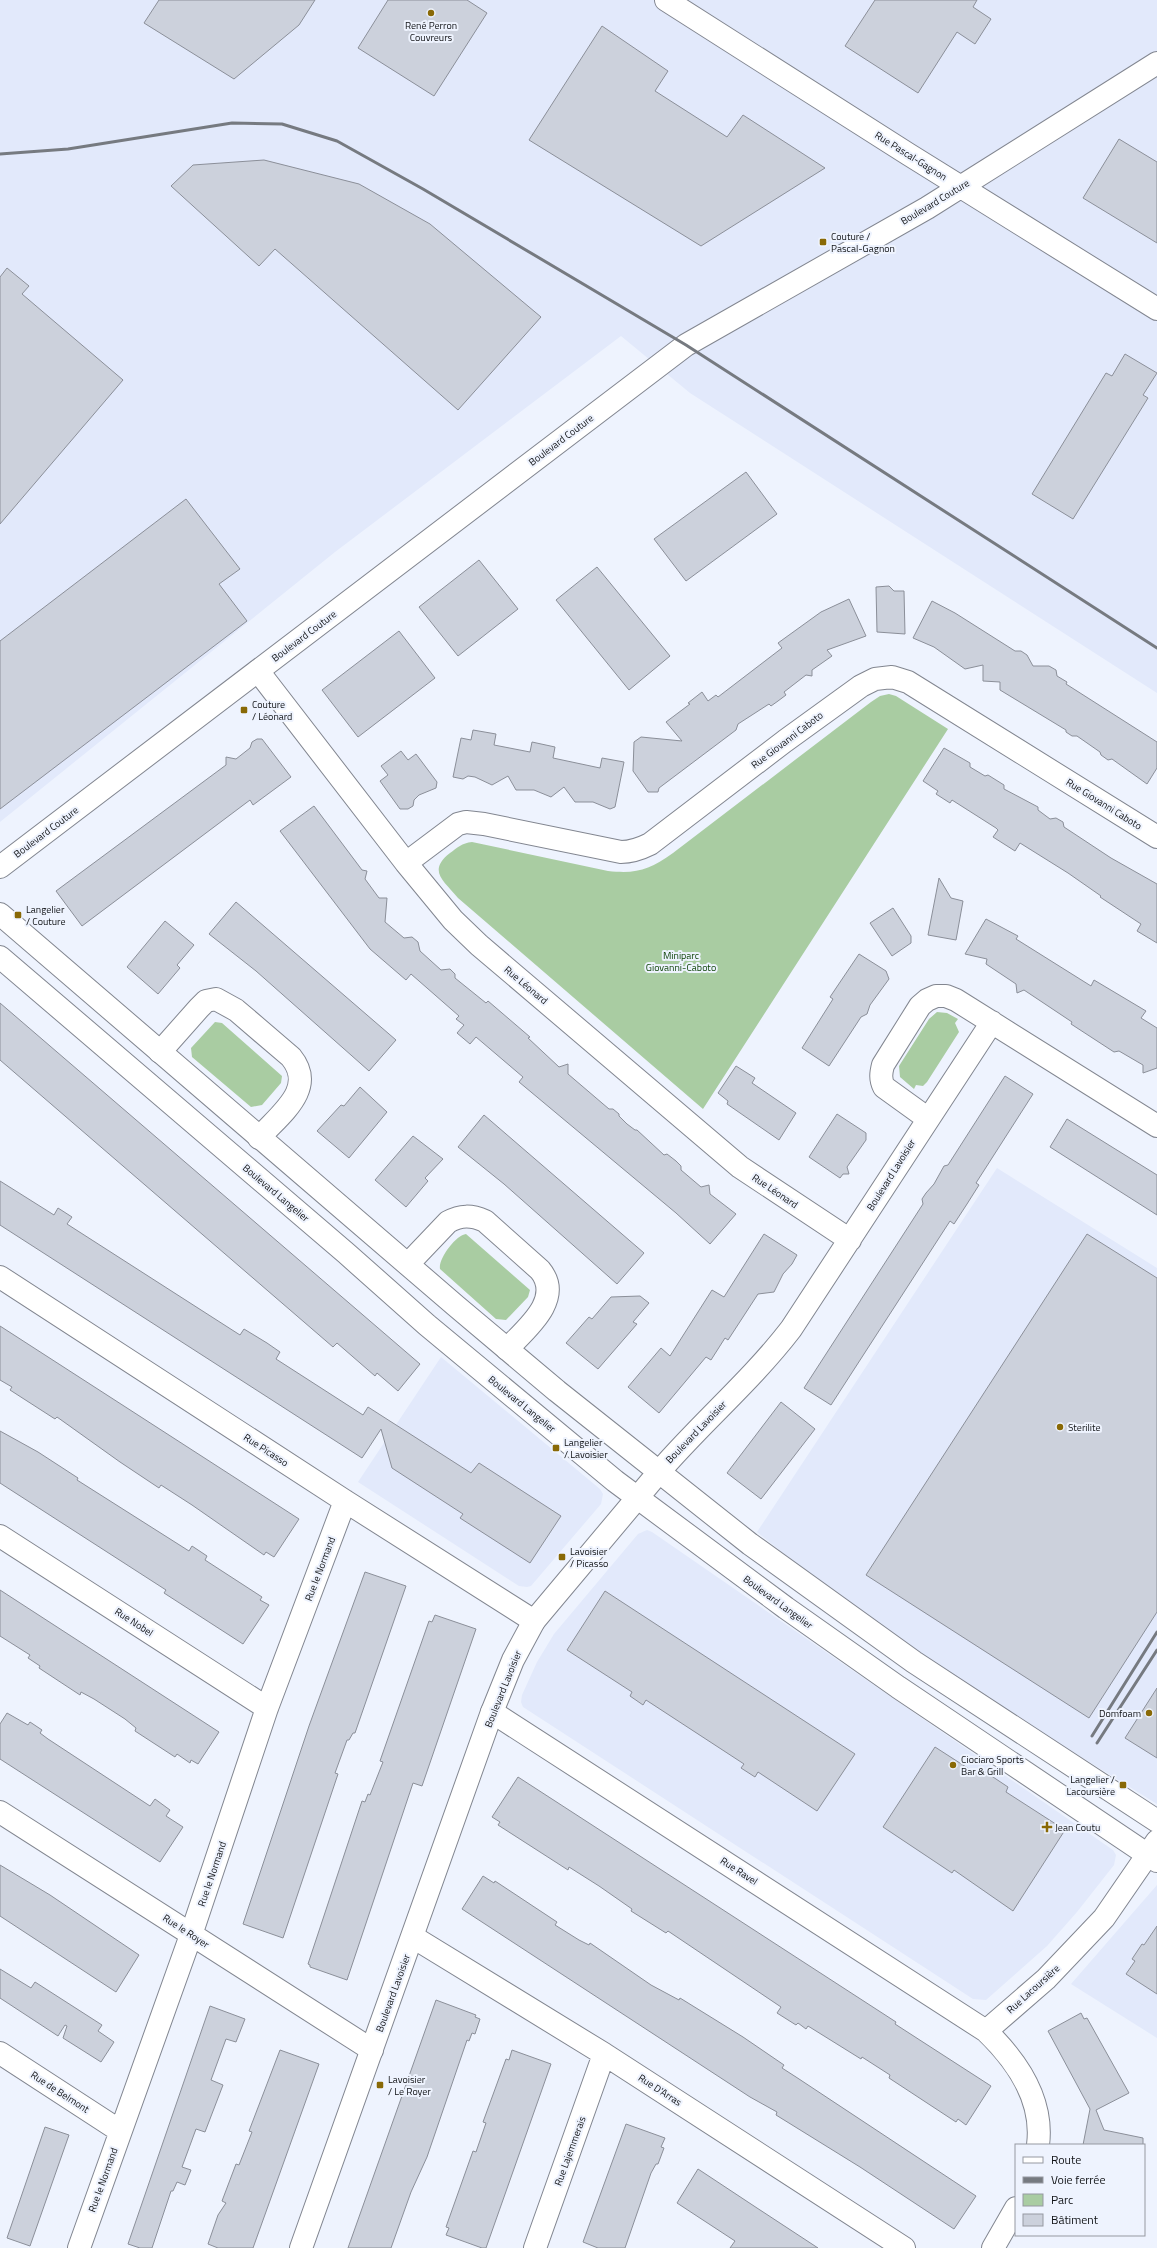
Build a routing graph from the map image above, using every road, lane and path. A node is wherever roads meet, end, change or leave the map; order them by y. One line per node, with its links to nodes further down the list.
1 (666, 0): 3 (street, Rue Pascal-Gagnon)
2 (1157, 63): 3 (street, Boulevard Couture)
3 (962, 187): 4 (street, Rue Pascal-Gagnon); 5 (street, Boulevard Couture)
4 (1157, 309)
5 (258, 671): 7 (street, Rue Léonard); 8 (street, Boulevard Couture)
6 (1157, 837): 7 (street, Rue Giovanni Caboto)
7 (406, 863): 16 (street, Rue Léonard)
8 (0, 867)
9 (0, 914): 12 (street)
10 (0, 958): 21 (street, Boulevard Langelier)
11 (992, 1022): 13 (street, Boulevard Lavoisier); 13 (street); 14 (street)
12 (160, 1052): 15 (street); 15 (street)
13 (927, 1118): 16 (street, Boulevard Lavoisier)
14 (1157, 1126)
15 (260, 1138): 17 (street)
16 (850, 1240): 20 (street, Boulevard Lavoisier)
17 (408, 1264): 19 (street); 19 (street)
18 (0, 1277): 22 (street, Rue Picasso)
19 (507, 1349): 20 (street)
20 (658, 1472): 21 (street, Boulevard Lavoisier); 28 (street)
21 (637, 1498): 24 (street, Boulevard Lavoisier); 29 (street, Boulevard Langelier)
22 (345, 1501): 24 (street, Rue Picasso); 25 (street, Rue le Normand)
23 (0, 1536): 25 (street, Rue Nobel)
24 (534, 1621): 26 (street, Boulevard Lavoisier)
25 (267, 1708): 30 (street, Rue le Normand)
26 (492, 1712): 31 (street, Boulevard Lavoisier); 32 (street, Rue Ravel)
27 (0, 1812): 30 (street, Rue le Royer)
28 (1157, 1821)
29 (1154, 1852): 32 (street, Rue Lacoursière)
30 (191, 1935): 33 (street, Rue le Royer); 36 (street, Rue le Normand)
31 (413, 1937): 33 (street, Boulevard Lavoisier); 35 (street, Rue D'Arras)
32 (986, 2031): 37 (street)
33 (372, 2050): 40 (street, Boulevard Lavoisier)
34 (0, 2053): 36 (street, Rue de Belmont)
35 (604, 2054): 41 (street, Rue Lajemmerais); 42 (street, Rue D'Arras)
36 (120, 2131): 39 (street, Rue le Normand)
37 (1038, 2144)
38 (1015, 2210): 43 (street)
39 (79, 2248)
40 (301, 2248)
41 (535, 2248)
42 (904, 2248)
43 (993, 2248)

